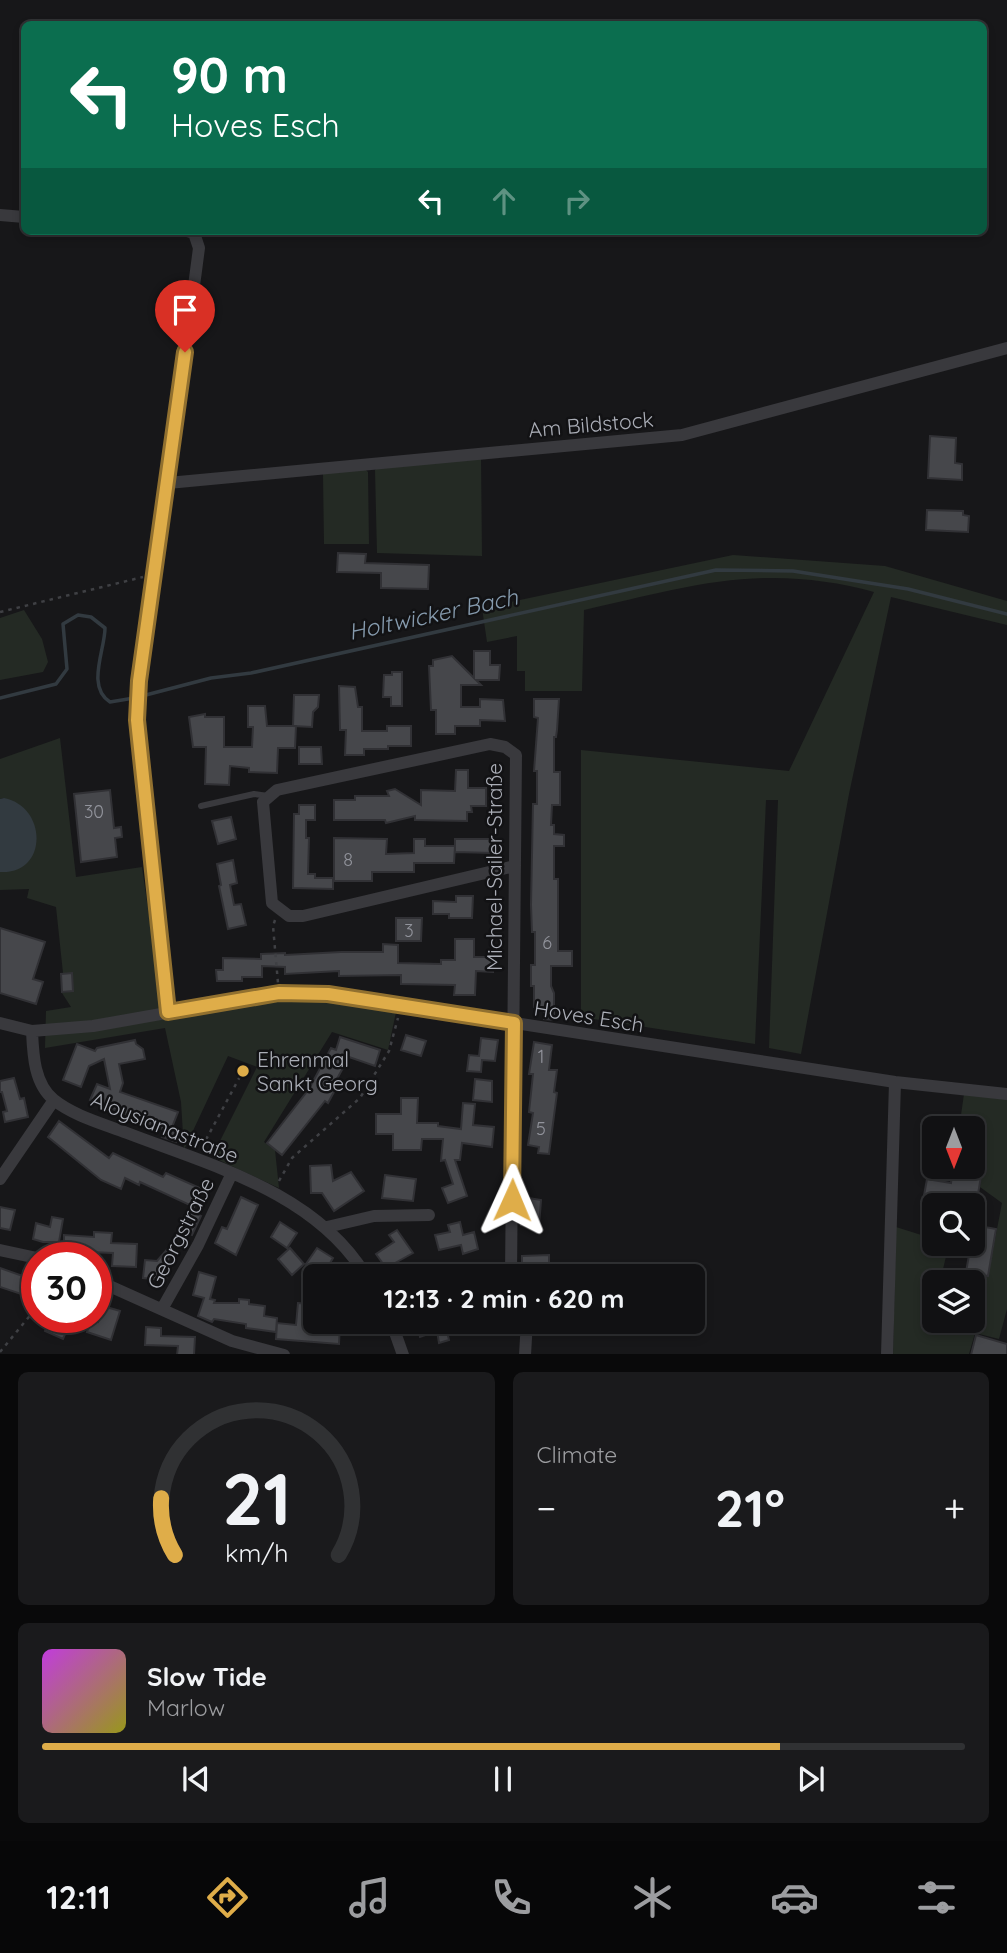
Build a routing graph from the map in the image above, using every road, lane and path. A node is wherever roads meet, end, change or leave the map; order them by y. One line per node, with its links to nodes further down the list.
1 (0, 215): 2 (street)
2 (21, 217)
3 (195, 235): 5 (street)
4 (1007, 348): 5 (street, Am Bildstock)
5 (168, 482): 6 (street)
6 (155, 575): 7 (path); 14 (street)
7 (0, 612)
8 (268, 796): 9 (lane); 10 (street, Michael-Sailer-Straße); 11 (street)
9 (201, 806)
10 (515, 866): 11 (street); 16 (street, Michael-Sailer-Straße)
11 (279, 911): 12 (path)
12 (279, 993): 13 (street, Hoves Esch); 14 (street, Hoves Esch)
13 (401, 1004): 16 (street, Hoves Esch); 25 (path)
14 (168, 1012): 17 (street, Hoves Esch)
15 (0, 1023): 17 (street, Hoves Esch)
16 (514, 1023): 19 (street, Hoves Esch); 31 (street, Michael-Sailer-Straße)
17 (32, 1031): 21 (street)
18 (243, 1071): 22 (path)
19 (895, 1082): 20 (street, Hoves Esch); 41 (street)
20 (1007, 1094)
21 (54, 1100): 22 (street, Aloysianastraße); 24 (street)
22 (195, 1159): 23 (street, Aloysianastraße)
23 (232, 1174): 25 (street, Aloysianastraße); 33 (street, Georgstraße)
24 (0, 1179)
25 (272, 1193): 27 (street, Aloysianastraße)
26 (429, 1215): 27 (street)
27 (327, 1227): 30 (street, Aloysianastraße)
28 (0, 1250): 29 (street)
29 (21, 1255)
30 (359, 1264)
31 (511, 1264)
32 (112, 1287): 33 (street)
33 (162, 1309): 38 (street)
34 (21, 1326): 37 (path)
35 (396, 1334): 39 (street)
36 (526, 1334): 40 (street)
37 (0, 1352)
38 (284, 1354)
39 (403, 1354)
40 (524, 1354)
41 (887, 1354)

